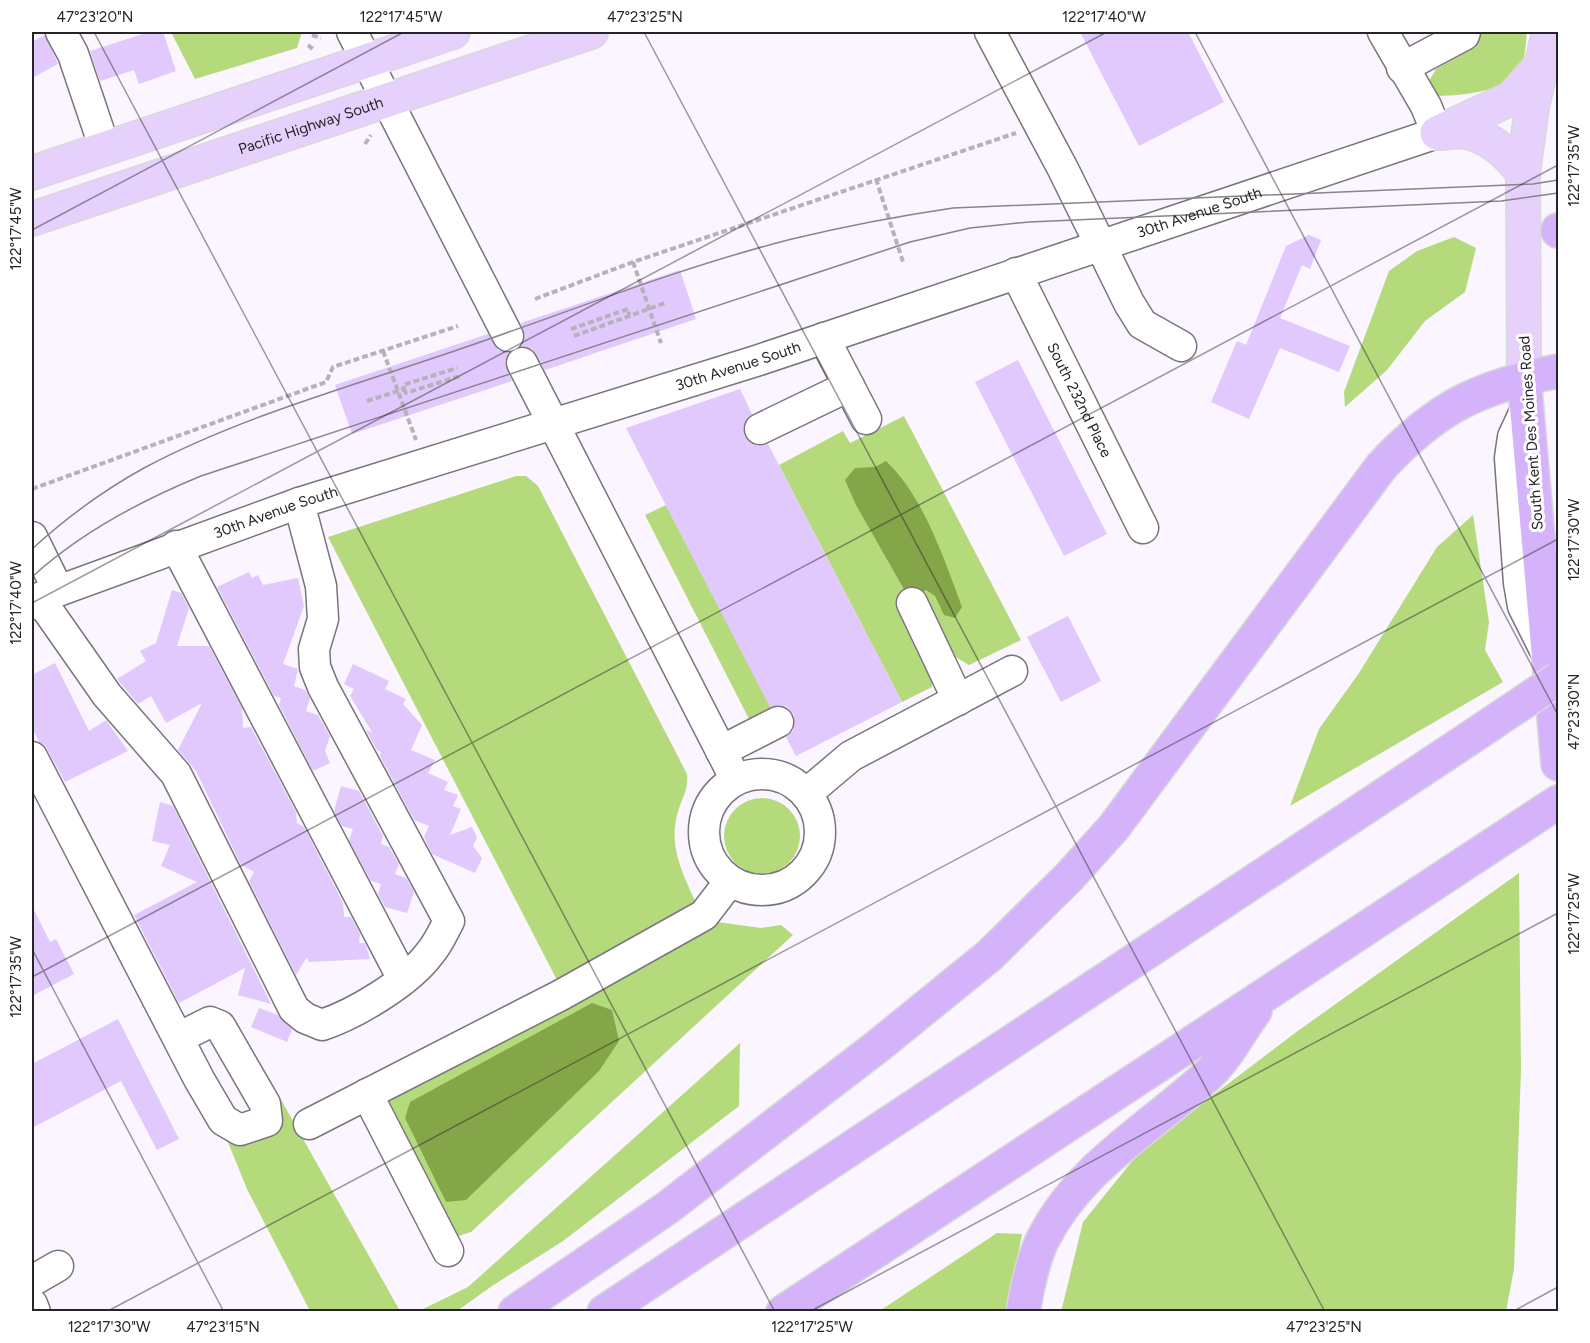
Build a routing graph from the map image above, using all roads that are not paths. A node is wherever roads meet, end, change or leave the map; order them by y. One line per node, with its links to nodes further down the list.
1 (61, 32): 14 (street)
2 (352, 32): 9 (street)
3 (453, 32): 9 (main road)
4 (591, 32): 12 (main road, Pacific Highway South)
5 (990, 32): 18 (street)
6 (1383, 32): 11 (street)
7 (1465, 32): 11 (street)
8 (1549, 32): 10 (main road, South Kent Des Moines Road)
9 (367, 62): 12 (street); 14 (main road)
10 (1541, 64): 13 (main road); 16 (main road, South Kent Des Moines Road)
11 (1402, 68): 13 (street)
12 (387, 99): 17 (main road, Pacific Highway South); 20 (street)
13 (1437, 133): 16 (main road); 18 (street, 30th Avenue South)
14 (105, 148): 15 (main road)
15 (32, 173)
16 (1523, 173): 26 (main road, South Kent Des Moines Road)
17 (32, 219)
18 (1100, 245): 19 (street, 30th Avenue South); 22 (street)
19 (1016, 273): 21 (street, 30th Avenue South); 31 (street, South 232nd Place)
20 (508, 336)
21 (824, 338): 25 (street); 28 (street, 30th Avenue South)
22 (1181, 346)
23 (522, 363): 28 (street)
24 (1558, 370): 26 (highway)
25 (849, 386): 27 (street); 29 (street)
26 (1525, 393): 36 (highway, South Kent Des Moines Road); 57 (highway)
27 (866, 419)
28 (553, 423): 30 (street, 30th Avenue South); 40 (street)
29 (760, 429)
30 (299, 503): 33 (street, 30th Avenue South); 47 (street)
31 (1143, 528)
32 (32, 537): 34 (street)
33 (176, 546): 34 (street, 30th Avenue South); 47 (street)
34 (40, 597): 47 (street)
35 (912, 603): 38 (street)
36 (1555, 670): 42 (highway, South Kent Des Moines Road); 58 (highway, bridge)
37 (1012, 671): 38 (street)
38 (958, 700): 44 (street)
39 (778, 722): 40 (street)
40 (721, 751): 43 (street)
41 (32, 757): 49 (street)
42 (1558, 764)
43 (736, 780): 44 (street); 46 (street)
44 (806, 794): 46 (street)
45 (1558, 802): 48 (highway)
46 (729, 881): 50 (street)
47 (403, 979)
48 (1266, 995): 59 (highway); 60 (highway)
49 (178, 1038)
50 (367, 1094): 51 (street); 52 (street)
51 (309, 1124)
52 (448, 1251)
53 (58, 1266): 54 (street)
54 (32, 1281)
55 (32, 1305): 56 (street)
56 (35, 1311)
57 (515, 1311)
58 (604, 1311)
59 (783, 1311)
60 (1023, 1311)

